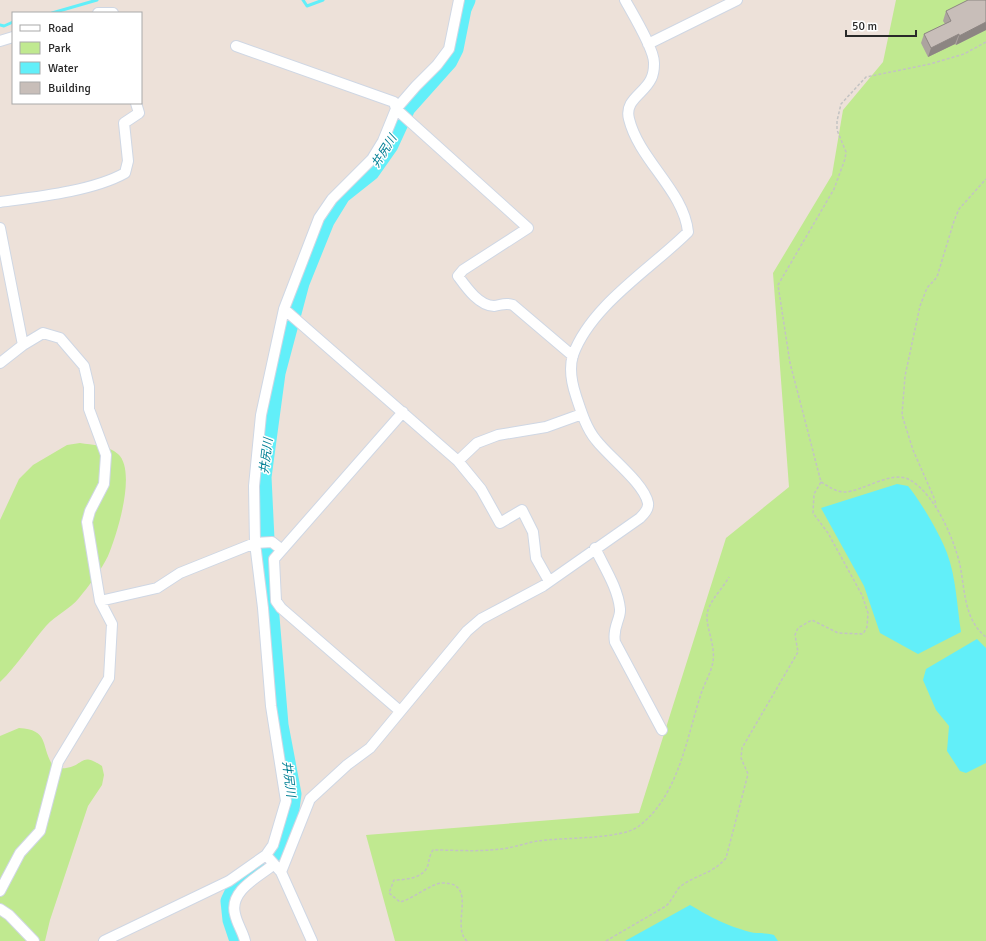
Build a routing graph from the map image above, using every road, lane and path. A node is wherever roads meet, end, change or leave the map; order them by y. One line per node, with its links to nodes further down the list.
1 (459, 0): 10 (street)
2 (625, 0): 7 (street)
3 (737, 0): 7 (street)
4 (12, 37): 5 (street)
5 (0, 41)
6 (986, 42): 21 (path)
7 (648, 44): 16 (street)
8 (236, 46): 10 (street)
9 (136, 104): 12 (street)
10 (396, 109): 14 (street); 16 (street)
11 (986, 179): 22 (path)
12 (0, 202)
13 (0, 228): 15 (street)
14 (284, 309): 18 (street); 23 (street)
15 (23, 345): 17 (street); 28 (street)
16 (573, 356): 19 (street)
17 (0, 364)
18 (403, 412): 20 (street); 25 (street)
19 (582, 414): 20 (street); 24 (street)
20 (458, 461): 27 (street)
21 (821, 482): 22 (path); 41 (path)
22 (936, 508): 29 (path)
23 (255, 543): 25 (street); 28 (street); 32 (street)
24 (595, 548): 27 (street); 31 (street)
25 (282, 550): 30 (street)
26 (729, 577): 40 (path)
27 (549, 581): 30 (street)
28 (100, 601): 34 (street)
29 (986, 638)
30 (400, 711): 33 (street)
31 (662, 730)
32 (270, 860): 33 (street); 37 (street); 38 (street)
33 (281, 872): 39 (street)
34 (0, 891)
35 (0, 909): 36 (street)
36 (34, 941)
37 (104, 941)
38 (245, 941)
39 (312, 941)
40 (467, 941)
41 (606, 941)

